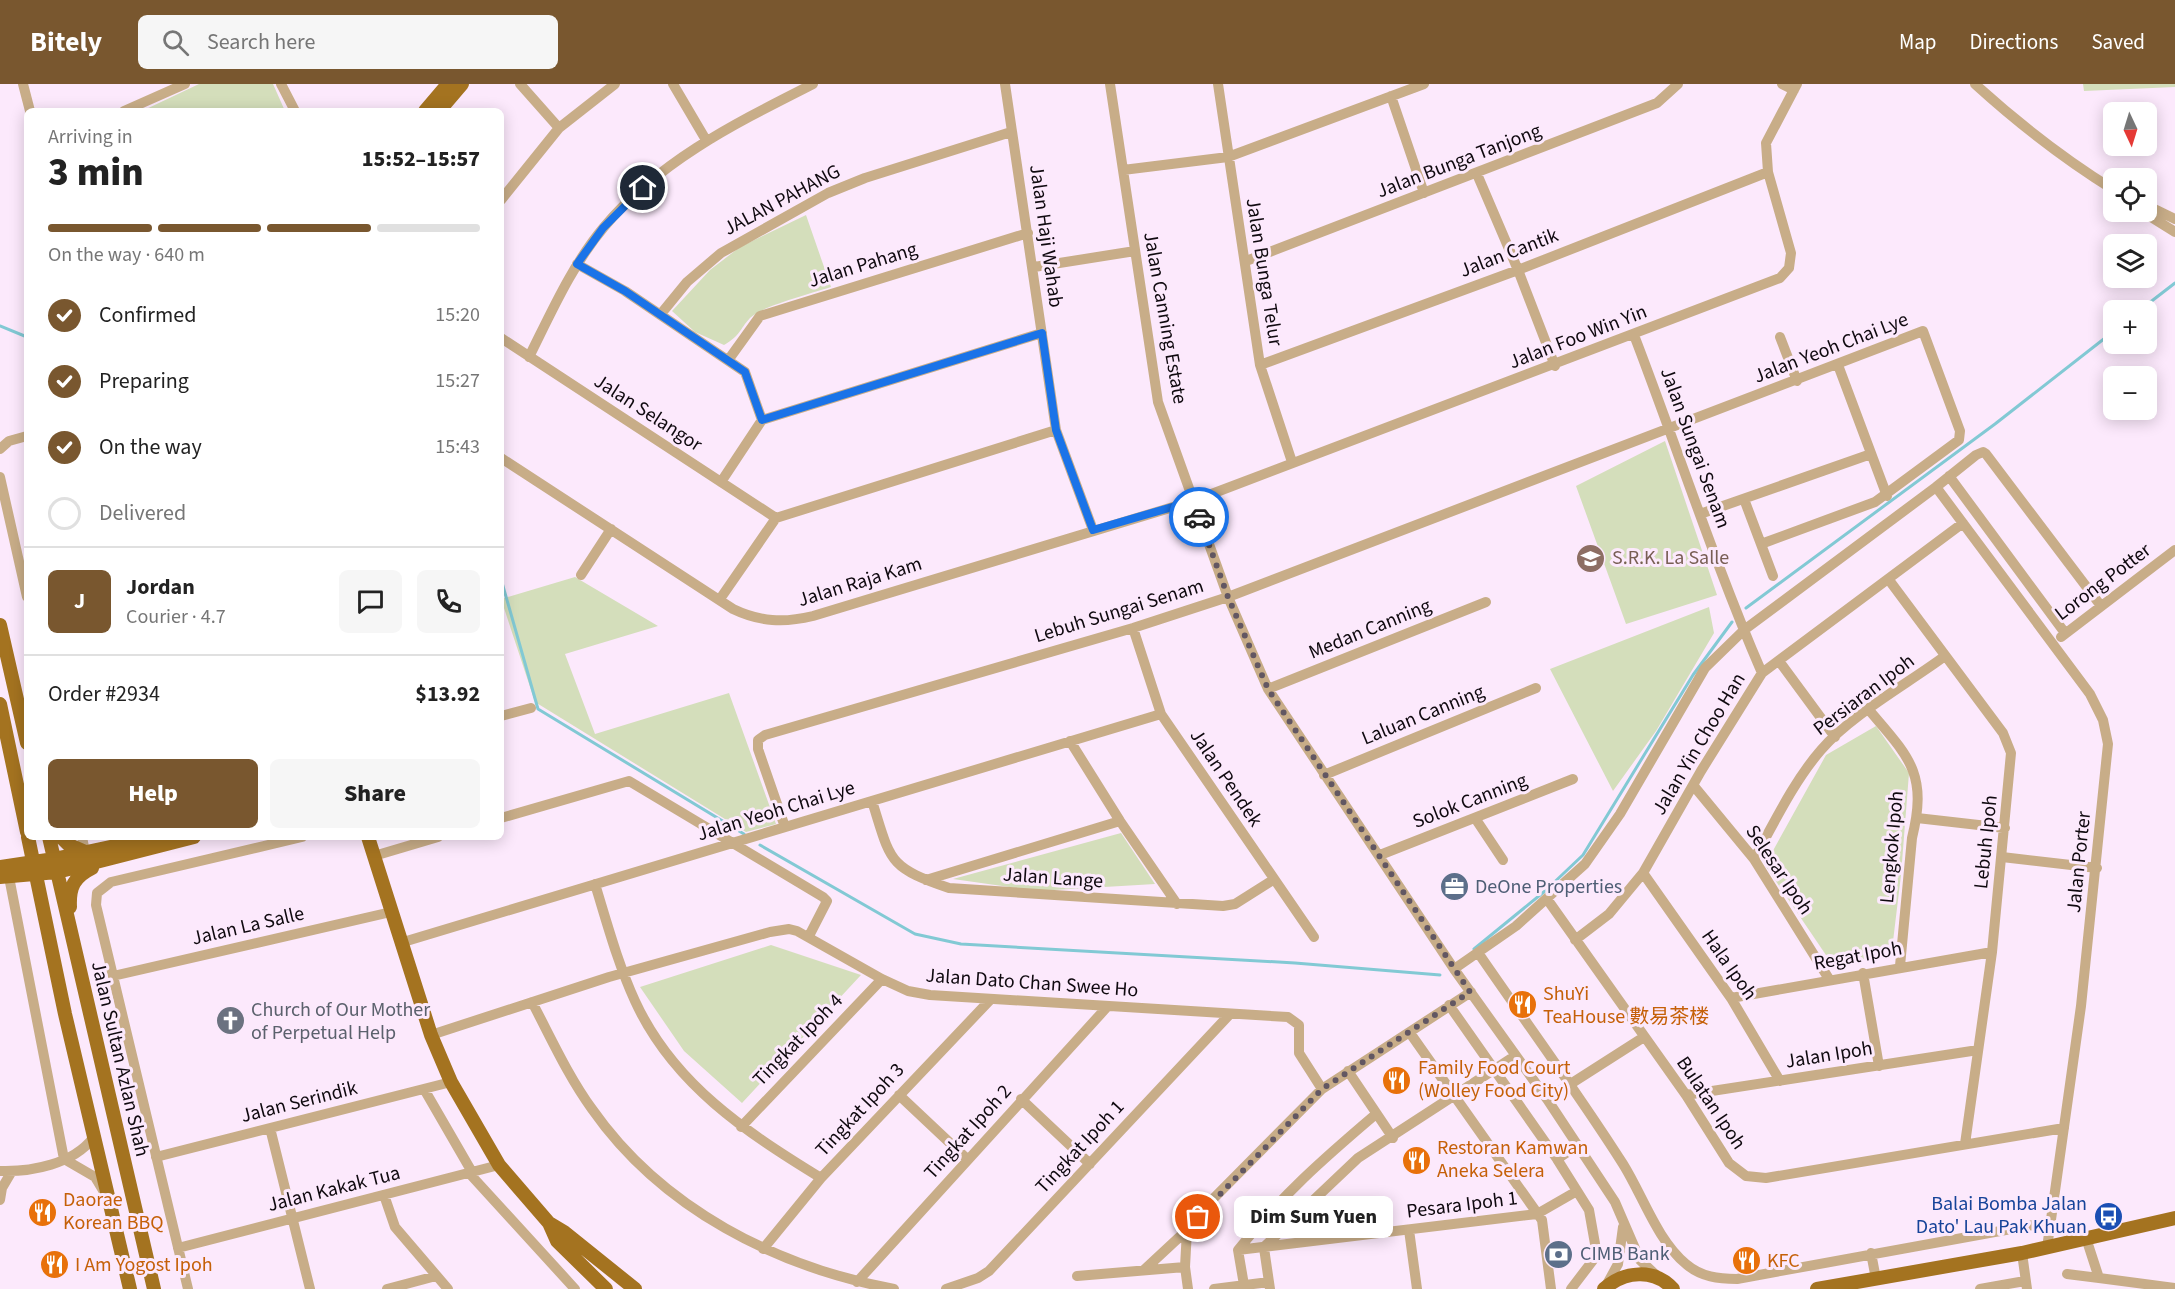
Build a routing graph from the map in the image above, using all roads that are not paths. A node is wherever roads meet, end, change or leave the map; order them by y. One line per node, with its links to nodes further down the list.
1 (23, 84): 19 (street)
2 (185, 84): 20 (street)
3 (281, 84): 21 (street)
4 (448, 84): 22 (main road)
5 (462, 84): 23 (main road)
6 (520, 84): 24 (street)
7 (615, 84): 24 (street)
8 (673, 84): 26 (street)
9 (813, 84): 26 (street)
10 (1005, 84): 25 (street, Jalan Haji Wahab)
11 (1110, 84): 28 (street, Jalan Canning Estate)
12 (1218, 84): 27 (street, Jalan Bunga Telur)
13 (1424, 84): 18 (street)
14 (1678, 84): 30 (street, Jalan Bunga Tanjong)
15 (1782, 84): 17 (street)
16 (1975, 84): 31 (street)
17 (1795, 87): 29 (street, Jalan Foo Win Yin)
18 (1391, 96): 27 (street); 32 (street)
19 (29, 108)
20 (134, 108)
21 (293, 108)
22 (428, 108)
23 (442, 108)
24 (559, 128): 33 (street)
25 (1011, 132): 38 (street, Jalan Haji Wahab); 44 (street, JALAN PAHANG)
26 (706, 140): 41 (street)
27 (1228, 157): 28 (street); 40 (street, Jalan Bunga Telur)
28 (1123, 170): 39 (street, Jalan Canning Estate)
29 (1768, 172): 43 (street, Jalan Cantik); 46 (street, Jalan Foo Win Yin)
30 (1477, 174): 32 (street, Jalan Bunga Tanjong); 43 (street)
31 (2103, 183)
32 (1424, 193): 40 (street, Jalan Bunga Tanjong)
33 (504, 196)
34 (2157, 210): 35 (street)
35 (2175, 219)
36 (2157, 221): 37 (street)
37 (2175, 232)
38 (1028, 233): 42 (street, Jalan Haji Wahab); 50 (street, Jalan Pahang)
39 (1135, 251): 42 (street); 69 (street, Jalan Canning Estate)
40 (1246, 261): 51 (street, Jalan Bunga Telur)
41 (577, 264): 44 (street); 49 (street)
42 (1034, 267): 45 (street, Jalan Haji Wahab)
43 (1518, 270): 51 (street, Jalan Cantik); 53 (street)
44 (660, 315): 50 (street)
45 (1042, 333): 55 (street); 57 (street, Jalan Haji Wahab)
46 (1634, 335): 53 (street, Jalan Foo Win Yin); 56 (street, Jalan Sungai Senam)
47 (1780, 337): 54 (street)
48 (504, 340): 49 (street, Jalan Selangor)
49 (529, 357): 65 (street, Jalan Selangor)
50 (729, 359): 55 (street)
51 (1260, 365): 62 (street, Jalan Bunga Telur)
52 (1838, 365): 54 (street, Jalan Yeoh Chai Lye); 60 (street); 67 (street, Jalan Yeoh Chai Lye)
53 (1555, 366): 62 (street, Jalan Foo Win Yin)
54 (1797, 381): 56 (street, Jalan Yeoh Chai Lye)
55 (762, 420): 65 (street)
56 (1670, 426): 70 (street, Jalan Sungai Senam); 82 (street, Lebuh Sungai Senam)
57 (1056, 430): 71 (street); 74 (street, Jalan Haji Wahab)
58 (24, 437): 59 (street)
59 (0, 449)
60 (1871, 454): 67 (street); 68 (street)
61 (504, 460): 73 (street, Jalan Raja Kam)
62 (1292, 462): 69 (street, Jalan Foo Win Yin)
63 (1949, 476): 66 (street); 85 (street); 89 (street)
64 (0, 477): 76 (street)
65 (721, 482): 71 (street, Jalan Selangor)
66 (1936, 487): 72 (street, Jalan Porter); 88 (street)
67 (1887, 496): 75 (street)
68 (1744, 499): 70 (street); 75 (street)
69 (1193, 501): 74 (street, Jalan Raja Kam); 82 (street, Jalan Canning Estate)
70 (1700, 514): 88 (street, Jalan Sungai Senam)
71 (776, 518): 83 (street)
72 (1964, 523): 81 (street, Jalan Yin Choo Han); 90 (street, Jalan Porter)
73 (611, 529): 79 (street); 83 (street, Jalan Raja Kam)
74 (1093, 530): 83 (street, Jalan Raja Kam)
75 (1761, 544): 80 (street)
76 (21, 547): 78 (street)
77 (2175, 550): 85 (street, Lorong Potter)
78 (24, 572)
79 (581, 575)
80 (1773, 576)
81 (1889, 580): 91 (street, Lebuh Ipoh); 92 (street, Jalan Yin Choo Han)
82 (1228, 597): 87 (street, Lebuh Sungai Senam); 95 (street, Jalan Canning Estate)
83 (720, 599)
84 (1486, 602): 95 (street, Medan Canning)
85 (2101, 606): 89 (street, Lorong Potter)
86 (0, 625): 101 (main road)
87 (1133, 628): 99 (street, Jalan Pendek); 113 (street, Lebuh Sungai Senam)
88 (1744, 630): 93 (street, Jalan Sungai Senam); 139 (street)
89 (2065, 633): 90 (street, Lorong Potter)
90 (2054, 644): 133 (street, Jalan Porter)
91 (1946, 656): 98 (street, Persiaran Ipoh); 114 (street, Lebuh Ipoh)
92 (1779, 661): 93 (street, Jalan Yin Choo Han); 102 (street)
93 (1762, 673): 106 (street, Jalan Yin Choo Han)
94 (1536, 688): 104 (street, Laluan Canning)
95 (1268, 689): 104 (street, Jalan Canning Estate)
96 (0, 704): 109 (main road)
97 (531, 708): 100 (street)
98 (1869, 710): 102 (street, Persiaran Ipoh); 111 (street, Lengkok Ipoh)
99 (1161, 714): 103 (street, Jalan Yeoh Chai Lye); 137 (street, Jalan Pendek)
100 (504, 715)
101 (24, 730)
102 (1835, 737): 130 (street, Persiaran Ipoh)
103 (1071, 741): 107 (street, Jalan Yeoh Chai Lye); 112 (street)
104 (1324, 775): 126 (street, Jalan Canning Estate)
105 (1573, 779): 110 (street, Solok Canning)
106 (1693, 785): 130 (street, Selesar Ipoh); 134 (street, Jalan Yin Choo Han)
107 (872, 801): 113 (street, Jalan Yeoh Chai Lye); 136 (street, Jalan Lange)
108 (504, 817): 124 (street)
109 (24, 818)
110 (1476, 818): 126 (street, Solok Canning); 131 (street)
111 (1917, 818): 114 (street); 149 (street, Lengkok Ipoh)
112 (1120, 821): 136 (street); 140 (street)
113 (785, 827): 124 (street, Jalan Yeoh Chai Lye)
114 (2006, 828): 128 (street, Lebuh Ipoh)
115 (30, 840): 132 (main road, Jalan Sultan Azlan Shah)
116 (49, 840): 132 (main road, Jalan Sultan Azlan Shah)
117 (64, 840): 125 (main road)
118 (83, 840): 125 (street)
119 (143, 840): 125 (main road)
120 (183, 840): 129 (main road)
121 (289, 840): 153 (street)
122 (369, 840): 127 (main road)
123 (428, 840): 127 (street)
124 (734, 843): 138 (street, Jalan Yeoh Chai Lye); 142 (street)
125 (85, 852): 132 (main road)
126 (1380, 855): 150 (street, Jalan Canning Estate)
127 (374, 856): 141 (main road)
128 (2002, 857): 133 (street); 147 (street, Lebuh Ipoh)
129 (110, 859): 132 (main road); 143 (main road)
130 (1754, 859): 155 (street, Selesar Ipoh)
131 (1503, 860)
132 (45, 868): 135 (main road); 143 (main road, Jalan Sultan Azlan Shah); 185 (main road, Jalan Sultan Azlan Shah)
133 (2097, 868): 184 (street, Jalan Porter)
134 (1643, 873): 145 (street, Jalan Yin Choo Han); 157 (street, Hala Ipoh)
135 (3, 874): 190 (street)
136 (926, 880): 140 (street, Jalan Lange)
137 (1273, 880): 140 (street, Jalan Lange); 144 (street, Jalan Pendek)
138 (595, 884): 146 (street, Jalan Yeoh Chai Lye); 151 (street)
139 (1547, 899): 145 (street, Bulatan Ipoh); 148 (street)
140 (1177, 904)
141 (391, 912): 146 (main road); 153 (street, Jalan La Salle)
142 (808, 936): 151 (street, Jalan Dato Chan Swee Ho); 154 (street, Jalan Dato Chan Swee Ho)
143 (72, 937): 238 (main road, Jalan Sultan Azlan Shah)
144 (1314, 937)
145 (1575, 940): 165 (street, Bulatan Ipoh)
146 (400, 943): 164 (main road)
147 (1992, 952): 149 (street, Regat Ipoh); 166 (street, Lebuh Ipoh)
148 (1479, 954): 150 (street); 173 (street)
149 (1900, 966): 152 (street, Regat Ipoh)
150 (1455, 969): 156 (street, Jalan Canning Estate)
151 (624, 973): 159 (street, Jalan Dato Chan Swee Ho); 182 (street)
152 (1863, 973): 155 (street, Regat Ipoh); 168 (street)
153 (113, 976): 189 (street)
154 (882, 979): 158 (street, Jalan Dato Chan Swee Ho); 182 (street, Tingkat Ipoh 4)
155 (1829, 979): 157 (street, Regat Ipoh)
156 (1470, 992): 160 (street); 167 (street, Jalan Canning Estate)
157 (1731, 998): 171 (street, Hala Ipoh)
158 (990, 1000): 161 (street, Jalan Dato Chan Swee Ho); 176 (street, Tingkat Ipoh 3)
159 (532, 1002): 164 (street, Jalan Dato Chan Swee Ho); 216 (street)
160 (1449, 1005): 163 (street); 169 (street)
161 (1107, 1007): 162 (street, Jalan Dato Chan Swee Ho); 179 (street, Tingkat Ipoh 2)
162 (1230, 1014): 175 (street, Jalan Dato Chan Swee Ho); 193 (street, Tingkat Ipoh 1)
163 (1410, 1033): 170 (street); 178 (street)
164 (431, 1035): 172 (main road)
165 (1644, 1037): 173 (street); 177 (street, Bulatan Ipoh)
166 (1978, 1050): 168 (street, Jalan Ipoh); 187 (street, Lebuh Ipoh)
167 (1515, 1056): 169 (street); 180 (street, Jalan Canning Estate)
168 (1879, 1066): 171 (street, Jalan Ipoh)
169 (1494, 1070): 178 (street); 192 (street)
170 (1348, 1071): 175 (street); 181 (street)
171 (1780, 1081): 177 (street, Jalan Ipoh)
172 (451, 1082): 174 (street, Jalan Serindik); 194 (main road)
173 (1568, 1084): 180 (street); 218 (street)
174 (424, 1089): 183 (street, Jalan Serindik); 197 (street)
175 (1322, 1089): 209 (street)
176 (898, 1095): 191 (street); 198 (street, Tingkat Ipoh 3)
177 (1686, 1095): 187 (street, Bulatan Ipoh)
178 (1454, 1098): 186 (street); 203 (street)
179 (1021, 1099): 191 (street, Tingkat Ipoh 2); 193 (street)
180 (1547, 1099): 188 (street, Jalan Canning Estate)
181 (1376, 1114): 186 (street); 217 (street)
182 (741, 1127): 198 (street)
183 (270, 1128): 189 (street, Jalan Serindik); 204 (street)
184 (2064, 1128): 187 (street, Bulatan Ipoh); 206 (street, Jalan Porter)
185 (93, 1138): 190 (street); 201 (main road, Jalan Sultan Azlan Shah)
186 (1393, 1138): 214 (street)
187 (1965, 1144)
188 (1578, 1145): 192 (street); 208 (street, Jalan Canning Estate)
189 (156, 1157): 213 (street)
190 (64, 1159): 196 (street); 201 (street)
191 (967, 1159): 227 (street, Tingkat Ipoh 2)
192 (1557, 1159): 199 (street)
193 (1090, 1164): 248 (street, Tingkat Ipoh 1)
194 (499, 1165): 197 (street, Jalan Kakak Tua); 207 (main road)
195 (0, 1171): 196 (street)
196 (12, 1171): 202 (street)
197 (470, 1172): 200 (street, Jalan Kakak Tua); 243 (street)
198 (821, 1178): 216 (street, Tingkat Ipoh 3)
199 (1577, 1191): 203 (street, Pesara Ipoh 1); 253 (street)
200 (384, 1195): 204 (street, Jalan Kakak Tua); 223 (street)
201 (107, 1196): 237 (main road, Jalan Sultan Azlan Shah)
202 (0, 1200)
203 (1537, 1214): 210 (street, Pesara Ipoh 1); 252 (street)
204 (292, 1218): 213 (street, Jalan Kakak Tua); 240 (street)
205 (2175, 1218): 211 (main road)
206 (2050, 1222): 215 (street, Jalan Porter); 218 (street)
207 (549, 1223): 212 (main road); 228 (main road)
208 (1623, 1224): 231 (street, Jalan Canning Estate); 235 (street, Jalan Canning Estate)
209 (1187, 1230): 220 (street); 221 (street)
210 (1409, 1230): 214 (street, Pesara Ipoh 1); 251 (street)
211 (2086, 1238): 215 (main road); 225 (street)
212 (576, 1242): 245 (main road); 246 (main road)
213 (178, 1248): 239 (street)
214 (1264, 1248): 217 (street, Pesara Ipoh 1); 230 (street)
215 (2047, 1248): 219 (main road)
216 (763, 1249): 227 (street)
217 (1238, 1250): 229 (street)
218 (1871, 1253): 226 (street)
219 (2022, 1253): 226 (main road); 232 (street)
220 (1185, 1267): 221 (street); 249 (street)
221 (1144, 1270): 224 (street)
222 (2067, 1274): 225 (street)
223 (436, 1276): 241 (street); 242 (street)
224 (1077, 1276)
225 (2099, 1278): 234 (street)
226 (1876, 1279): 233 (main road)
227 (857, 1282): 247 (street)
228 (597, 1283): 244 (main road)
229 (1244, 1285): 230 (street); 250 (street)
230 (1269, 1285)
231 (1669, 1285): 235 (main road)
232 (2026, 1285): 255 (street)
233 (1859, 1286): 254 (main road)
234 (2153, 1287): 236 (street)
235 (1605, 1288)
236 (2175, 1288)
237 (130, 1289)
238 (154, 1289)
239 (188, 1289)
240 (310, 1289)
241 (387, 1289)
242 (448, 1289)
243 (574, 1289)
244 (606, 1289)
245 (620, 1289)
246 (635, 1289)
247 (894, 1289)
248 (946, 1289)
249 (1188, 1289)
250 (1214, 1289)
251 (1417, 1289)
252 (1551, 1289)
253 (1571, 1289)
254 (1817, 1289)
255 (1980, 1289)

